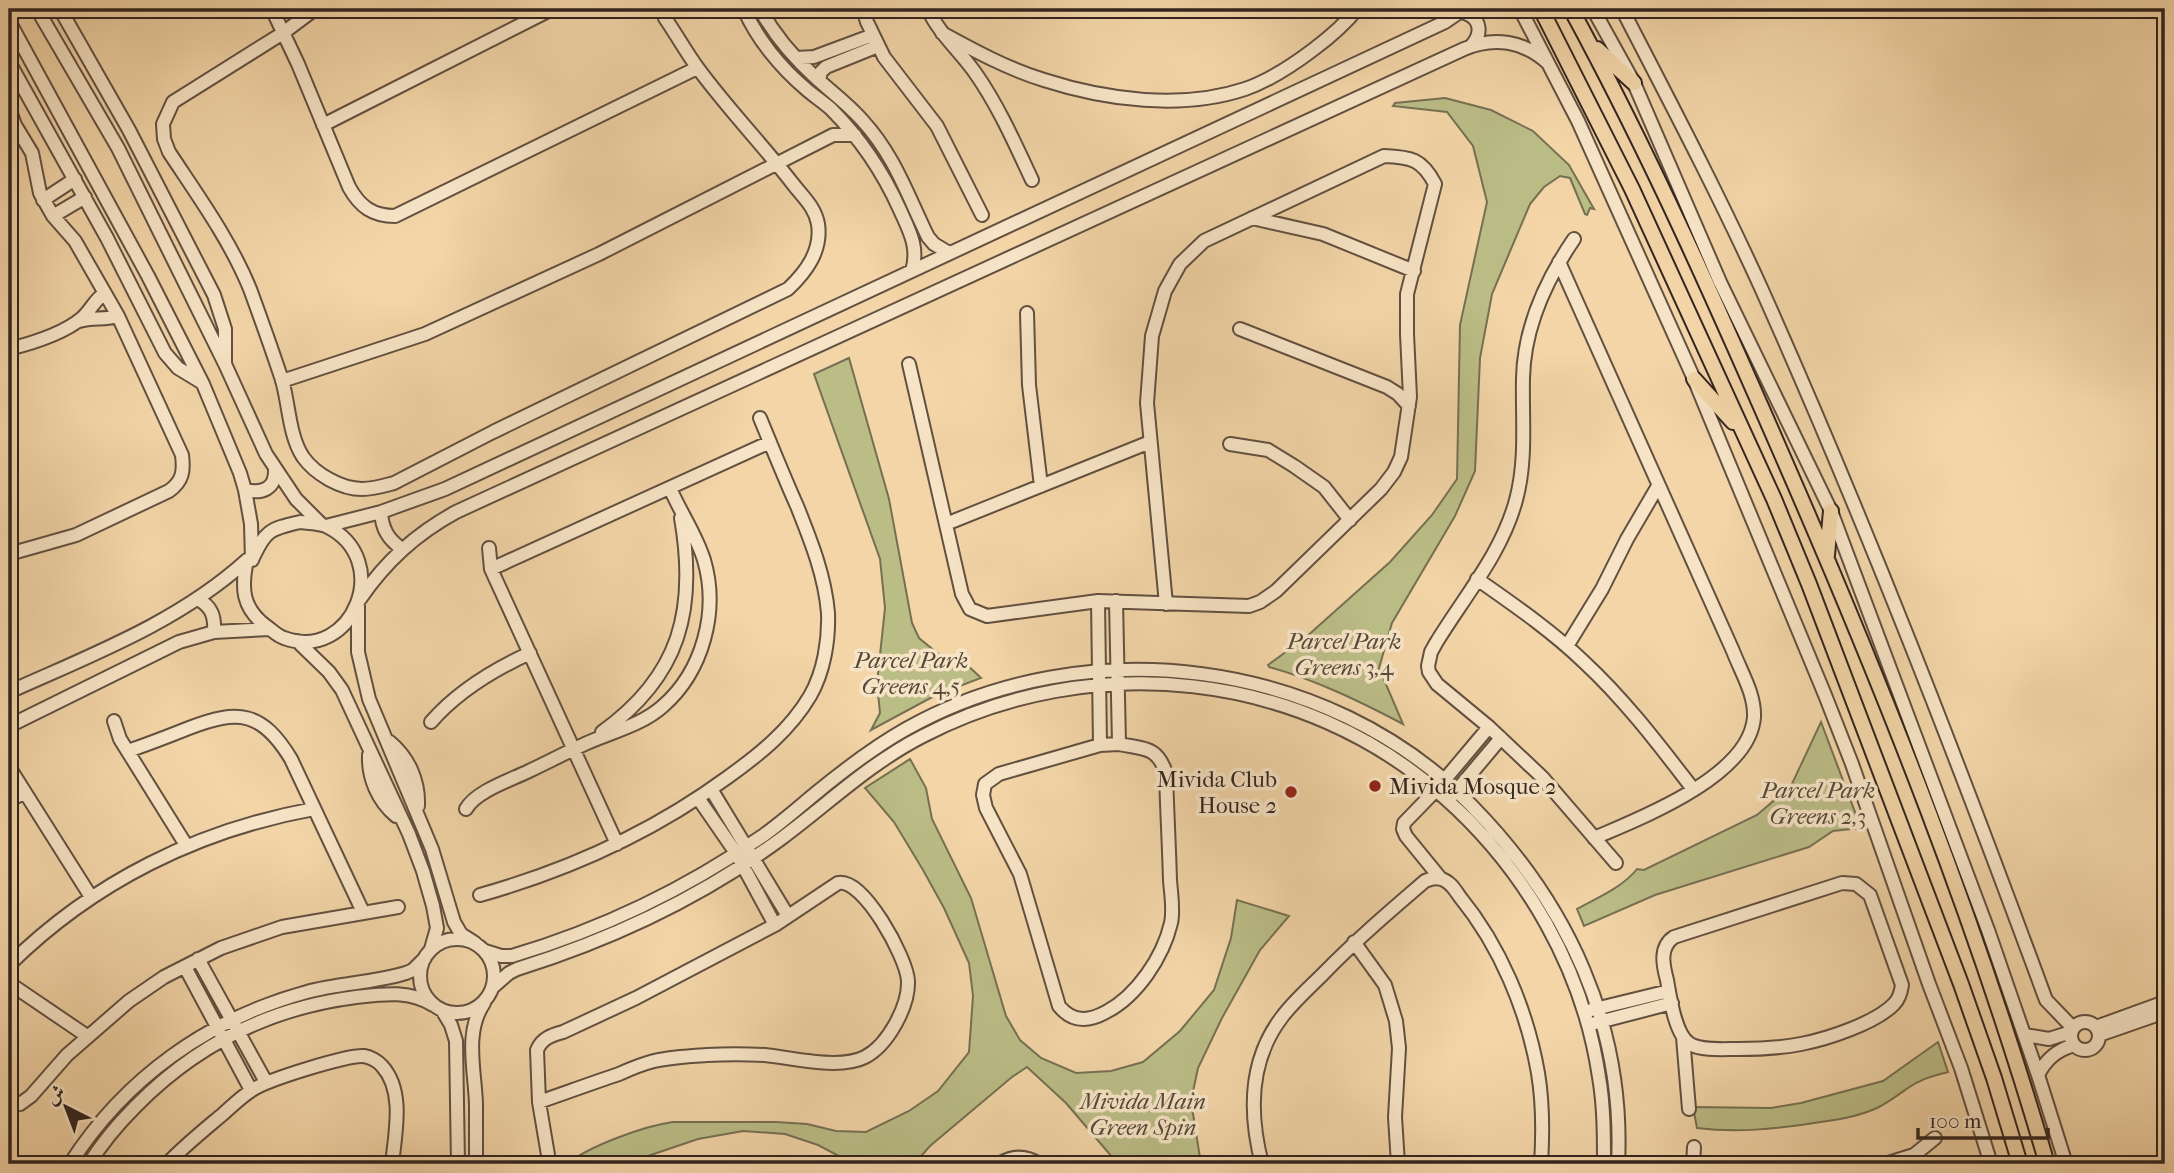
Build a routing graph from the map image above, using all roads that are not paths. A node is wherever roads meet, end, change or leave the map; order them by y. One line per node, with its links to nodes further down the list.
1 (37, 9): 55 (street)
2 (60, 9): 55 (street)
3 (272, 9): 19 (street)
4 (315, 9): 19 (street)
5 (552, 9): 32 (street)
6 (662, 9): 27 (street)
7 (744, 9): 33 (street)
8 (760, 9): 24 (street)
9 (863, 9): 21 (street)
10 (928, 9): 20 (street)
11 (1357, 9): 20 (street)
12 (1520, 9): 26 (street)
13 (1541, 9): 64 (main road)
14 (1571, 9): 22 (main road)
15 (1593, 9): 29 (street)
16 (1622, 9): 161 (street)
17 (1462, 10): 23 (street); 45 (street)
18 (9, 21): 60 (street)
19 (283, 33): 32 (street); 59 (street)
20 (942, 33): 36 (street)
21 (875, 40): 24 (street); 28 (street); 41 (street)
22 (1589, 41): 29 (main road); 82 (main road)
23 (1472, 45): 26 (street); 80 (street)
24 (796, 58): 28 (street)
25 (9, 62): 35 (street)
26 (1548, 63): 58 (street)
27 (697, 68): 32 (street); 34 (street)
28 (819, 80): 39 (street)
29 (1634, 83): 74 (street)
30 (9, 108): 31 (street)
31 (12, 124): 38 (street)
32 (323, 125)
33 (855, 135): 34 (street); 43 (street)
34 (778, 164): 59 (street); 59 (street)
35 (75, 179): 37 (street); 38 (street)
36 (1032, 180)
37 (85, 198): 40 (street); 60 (street)
38 (43, 200): 40 (street)
39 (918, 213): 43 (street); 45 (street)
40 (53, 215): 49 (street)
41 (982, 215)
42 (1252, 218): 48 (street); 48 (street); 66 (street)
43 (904, 219): 47 (street)
44 (1574, 239): 46 (street)
45 (950, 253): 47 (street)
46 (1559, 262): 70 (street); 85 (street)
47 (912, 271): 75 (street)
48 (1414, 271): 57 (street)
49 (105, 293): 51 (street); 52 (street)
50 (1027, 313): 69 (street)
51 (118, 316): 52 (street); 81 (street)
52 (78, 321): 54 (street)
53 (1240, 330): 61 (street)
54 (9, 349)
55 (225, 364): 68 (street)
56 (909, 364): 77 (street)
57 (1410, 374): 61 (street); 62 (street)
58 (1694, 379): 64 (main road); 188 (street)
59 (282, 381)
60 (203, 384): 72 (street)
61 (1380, 385): 62 (street)
62 (1409, 406): 76 (street)
63 (760, 418): 65 (street)
64 (1744, 434): 140 (main road)
65 (770, 442): 71 (street); 115 (street)
66 (1150, 442): 69 (street); 90 (street)
67 (1230, 444): 76 (street)
68 (275, 469): 72 (street); 78 (street)
69 (1041, 486): 77 (street)
70 (1658, 486): 94 (street); 116 (street)
71 (670, 488): 73 (street); 84 (street)
72 (245, 490): 83 (street)
73 (680, 511): 105 (street); 105 (street)
74 (1831, 511): 82 (main road); 160 (street)
75 (381, 512): 78 (street); 80 (street)
76 (1350, 520): 90 (street)
77 (946, 524): 87 (street)
78 (323, 526): 83 (street); 89 (street)
79 (489, 548): 84 (street)
80 (402, 549): 89 (street)
81 (9, 554)
82 (1826, 557): 137 (main road)
83 (250, 560): 86 (street); 91 (street)
84 (491, 569): 95 (street)
85 (1477, 579): 94 (street); 102 (street)
86 (197, 599): 92 (street); 98 (street)
87 (1098, 601): 88 (street); 97 (street)
88 (1116, 601): 90 (street); 96 (street)
89 (359, 602): 93 (street); 103 (street)
90 (1166, 604)
91 (270, 629): 92 (street); 93 (street)
92 (214, 632): 101 (street)
93 (297, 641): 108 (street)
94 (1567, 646): 116 (street)
95 (530, 653): 100 (street); 109 (street)
96 (1117, 677): 97 (street); 106 (street); 114 (street)
97 (1099, 678): 107 (street); 128 (street)
98 (9, 692)
99 (114, 721): 110 (street)
100 (431, 722)
101 (9, 726)
102 (1489, 727): 104 (street); 114 (street)
103 (385, 738): 111 (street); 121 (street)
104 (1501, 738): 118 (street); 125 (street)
105 (587, 743): 109 (street)
106 (1119, 744): 107 (street); 107 (street)
107 (1100, 745)
108 (369, 747): 112 (street); 124 (street)
109 (574, 749): 123 (street); 126 (street)
110 (128, 751): 122 (street); 127 (street)
111 (392, 753): 112 (street); 121 (street)
112 (376, 761): 124 (street)
113 (9, 767): 117 (street)
114 (1440, 785): 118 (street); 130 (street)
115 (711, 789): 119 (street); 128 (street)
116 (1693, 789): 125 (street)
117 (24, 793): 120 (street); 132 (street)
118 (1453, 796): 152 (street); 153 (street)
119 (698, 798): 126 (street); 128 (street)
120 (9, 800)
121 (415, 808): 124 (street); 139 (street)
122 (314, 809): 127 (street); 134 (street)
123 (466, 809)
124 (400, 815): 141 (street)
125 (1594, 838): 129 (street)
126 (617, 844): 131 (street)
127 (187, 845): 132 (street)
128 (745, 855): 135 (street); 136 (street); 139 (street); 148 (street)
129 (1616, 863)
130 (1441, 879): 138 (street); 183 (street)
131 (480, 895)
132 (91, 897): 143 (street)
133 (398, 907): 134 (street)
134 (363, 912): 142 (street)
135 (788, 916): 136 (street); 167 (street)
136 (775, 925): 167 (street)
137 (1974, 940): 140 (main road); 145 (main road)
138 (1354, 942): 181 (street); 182 (street)
139 (480, 947): 141 (street); 148 (street)
140 (1948, 950): 147 (main road)
141 (428, 953): 151 (street); 157 (street)
142 (198, 960): 144 (street); 157 (street)
143 (9, 965)
144 (185, 967): 159 (street); 162 (street)
145 (1986, 974): 147 (main road); 190 (main road)
146 (9, 983): 162 (street)
147 (1961, 984): 189 (main road)
148 (490, 993): 151 (street); 178 (street)
149 (1670, 997): 152 (street); 155 (street); 163 (street); 163 (street)
150 (2165, 1002): 158 (street)
151 (438, 1008): 157 (street); 177 (street)
152 (1598, 1008): 153 (street); 155 (street)
153 (1584, 1012): 156 (street)
154 (2165, 1012): 158 (street)
155 (1601, 1021): 156 (street); 185 (street)
156 (1588, 1025): 184 (street)
157 (234, 1026): 159 (street); 165 (street)
158 (2098, 1031): 161 (street); 161 (street)
159 (220, 1032): 166 (street); 173 (street); 174 (street)
160 (2025, 1035): 161 (street); 164 (street)
161 (2073, 1035): 164 (street)
162 (87, 1036): 168 (street)
163 (1683, 1037): 169 (street)
164 (2038, 1075): 191 (street)
165 (266, 1082): 166 (street); 176 (street)
166 (251, 1090): 175 (street)
167 (539, 1102): 172 (street)
168 (9, 1106)
169 (1689, 1109)
170 (1935, 1138): 187 (street)
171 (1694, 1147): 186 (street)
172 (548, 1155)
173 (70, 1164)
174 (89, 1164)
175 (167, 1164)
176 (392, 1164)
177 (458, 1164)
178 (475, 1164)
179 (999, 1164): 180 (street)
180 (1038, 1164)
181 (1262, 1164)
182 (1398, 1164)
183 (1541, 1164)
184 (1604, 1164)
185 (1618, 1164)
186 (1693, 1164)
187 (1885, 1164)
188 (1991, 1164)
189 (2020, 1164)
190 (2047, 1164)
191 (2066, 1164)

